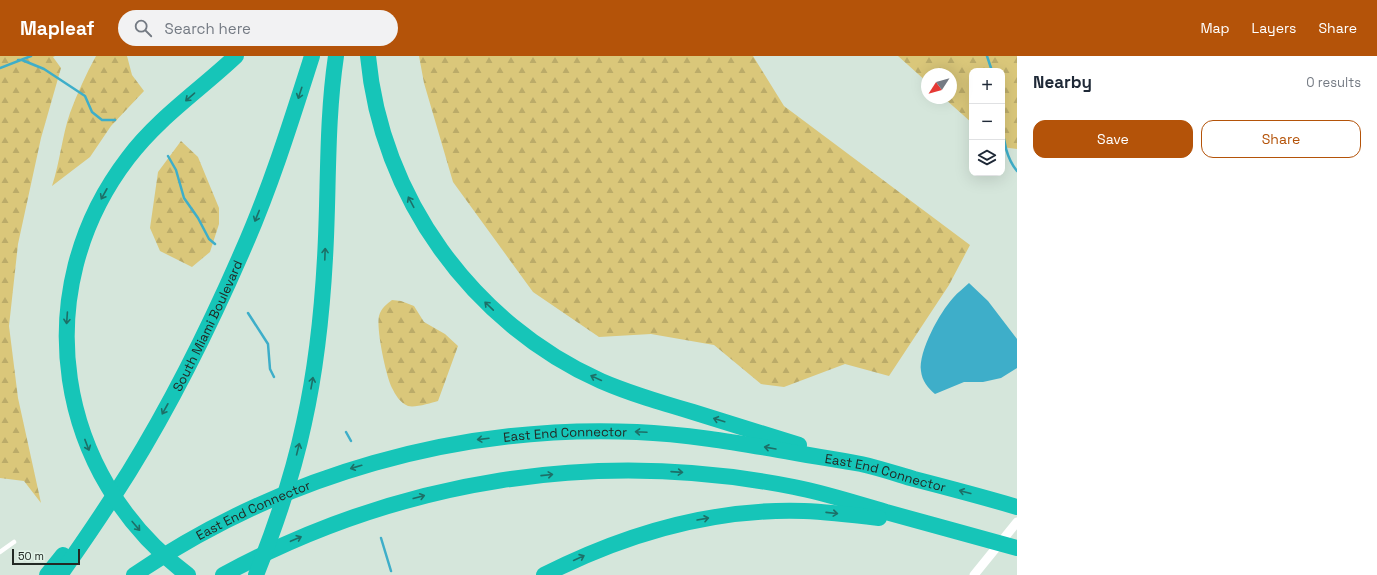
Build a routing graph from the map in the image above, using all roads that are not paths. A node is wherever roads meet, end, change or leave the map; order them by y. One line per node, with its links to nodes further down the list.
1 (236, 56): 16 (highway, one-way to 16)
2 (312, 56): 6 (highway, South Miami Boulevard, one-way to 6)
3 (336, 56): 18 (highway, one-way to 3)
4 (368, 56): 5 (highway, one-way to 4)
5 (863, 465): 7 (highway, East End Connector, one-way to 5); 15 (highway, East End Connector, one-way to 15)
6 (129, 472): 13 (highway); 14 (highway, South Miami Boulevard)
7 (1010, 505)
8 (1017, 522): 20 (street)
9 (930, 524): 11 (highway); 17 (highway, one-way to 9); 19 (highway, one-way to 9)
10 (14, 542): 12 (lane)
11 (1017, 548)
12 (0, 552)
13 (47, 575)
14 (60, 575)
15 (134, 575)
16 (188, 575)
17 (223, 575)
18 (256, 575)
19 (544, 575)
20 (974, 575)

